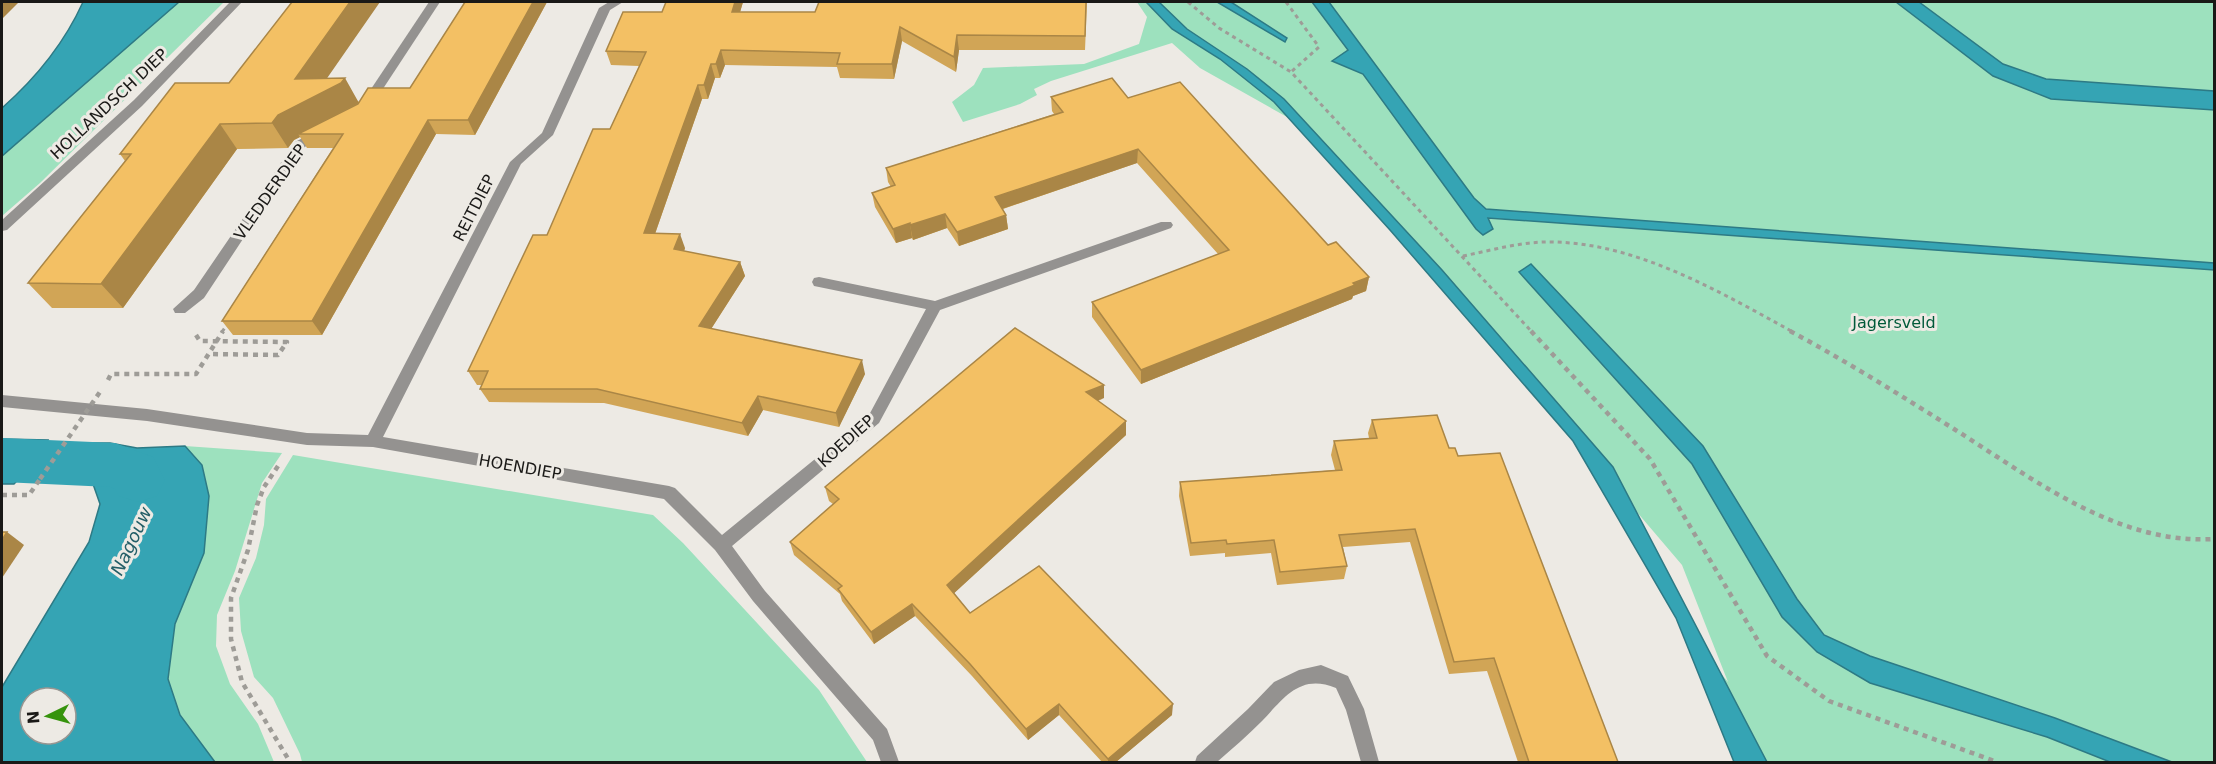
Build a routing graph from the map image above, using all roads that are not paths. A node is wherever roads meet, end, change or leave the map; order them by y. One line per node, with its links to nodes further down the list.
1 (236, 2): 7 (street, HOLLANDSCH DIEP)
2 (434, 2): 4 (street)
3 (617, 2): 12 (street, REITDIEP)
4 (357, 116)
5 (337, 126): 10 (street, VLEDDERDIEP)
6 (1166, 225): 9 (street)
7 (2, 227)
8 (819, 282): 9 (street)
9 (935, 306): 13 (street, KOEDIEP)
10 (180, 309)
11 (2, 401): 12 (street, HOENDIEP)
12 (373, 441): 13 (street, HOENDIEP)
13 (721, 545): 14 (street, HOENDIEP)
14 (890, 762)
15 (1204, 762): 16 (street)
16 (1370, 762)

